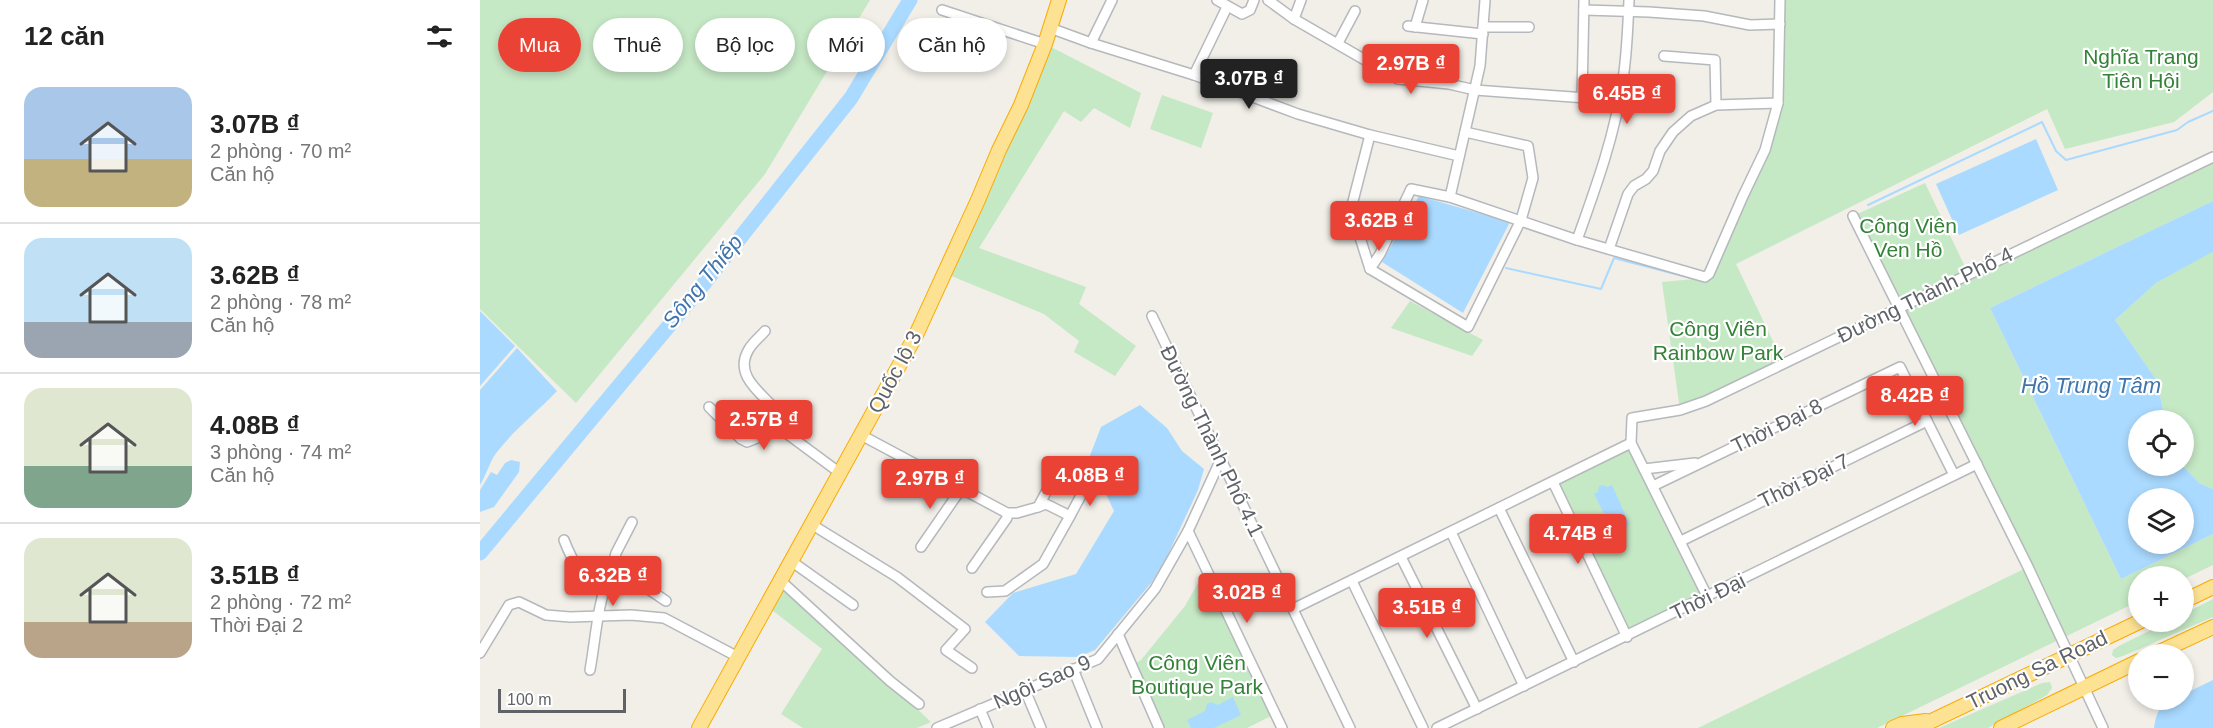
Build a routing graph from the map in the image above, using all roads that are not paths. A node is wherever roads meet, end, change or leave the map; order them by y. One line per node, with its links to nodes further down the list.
1 (1059, 0): 19 (highway, Quốc lộ 3)
2 (1112, 0): 21 (street)
3 (1217, 0): 12 (street)
4 (1254, 0): 12 (street)
5 (1268, 0): 16 (street)
6 (1301, 0): 16 (street)
7 (1423, 0): 20 (street)
8 (1485, 0): 20 (street)
9 (1629, 0): 14 (street)
10 (1780, 0): 17 (street)
11 (1584, 5): 14 (street); 26 (street)
12 (1227, 7): 25 (street)
13 (942, 10): 23 (street)
14 (1628, 10): 17 (street); 36 (street)
15 (1355, 11): 22 (street)
16 (1294, 19): 22 (street)
17 (1780, 24): 27 (street)
18 (1530, 27): 20 (street)
19 (1050, 28): 21 (street); 23 (highway, Quốc lộ 3)
20 (1483, 31): 26 (street)
21 (1091, 43): 25 (street)
22 (1338, 43): 26 (street)
23 (1045, 44): 45 (highway, Quốc lộ 3)
24 (1664, 56): 28 (street)
25 (1194, 75): 30 (street)
26 (1474, 90): 29 (street)
27 (1778, 103): 28 (street); 37 (street)
28 (1716, 105): 37 (street)
29 (1466, 132): 31 (street); 35 (street)
30 (1370, 135): 31 (street); 38 (street)
31 (1459, 156): 33 (street)
32 (2213, 157): 39 (street, Đường Thành Phố 4)
33 (1450, 197): 35 (street); 38 (street)
34 (1853, 216): 39 (street)
35 (1521, 220): 36 (street); 38 (street)
36 (1577, 240): 37 (street)
37 (1609, 249)
38 (1370, 269)
39 (1900, 307): 46 (street, Đường Thành Phố 4); 49 (street)
40 (1152, 316): 47 (street, Đường Thành Phố 4.1)
41 (765, 331): 44 (street)
42 (710, 406): 44 (street)
43 (1927, 421): 48 (street, Thời Đại 8); 52 (street); 67 (street, Thời Đại 7)
44 (786, 434): 51 (street)
45 (861, 435): 51 (highway, Quốc lộ 3); 57 (street)
46 (1631, 443): 50 (street); 54 (street)
47 (1221, 459): 64 (street, Ngôi Sao 9); 82 (street, Đường Thành Phố 4.1)
48 (1703, 462): 50 (street); 56 (street, Thời Đại 8)
49 (1977, 464): 52 (street, Thời Đại); 90 (street)
50 (1644, 469): 56 (street)
51 (840, 473): 63 (highway, Quốc lộ 3)
52 (1954, 475): 79 (street, Thời Đại)
53 (1053, 479): 58 (street)
54 (1554, 482): 59 (street); 87 (street)
55 (1086, 486): 61 (street)
56 (1653, 486): 67 (street)
57 (961, 489): 60 (street); 68 (street)
58 (1038, 507): 60 (street); 61 (street)
59 (1499, 508): 65 (street); 92 (street)
60 (1007, 513): 71 (street)
61 (1070, 516): 77 (street)
62 (632, 522): 72 (street)
63 (811, 524): 70 (highway, Quốc lộ 3); 94 (street)
64 (1188, 531): 86 (street, Ngôi Sao 9); 110 (street)
65 (1451, 532): 69 (street); 97 (street)
66 (564, 540): 76 (street)
67 (1681, 541): 79 (street)
68 (921, 547)
69 (1401, 557): 74 (street); 102 (street)
70 (791, 561): 73 (highway, Quốc lộ 3); 81 (street)
71 (972, 568)
72 (611, 571): 76 (street); 80 (street)
73 (781, 581): 91 (highway, Quốc lộ 3); 100 (street)
74 (1352, 581): 82 (street); 112 (street)
75 (2213, 587): 78 (highway)
76 (603, 592): 83 (street)
77 (987, 592)
78 (2194, 596)
79 (1708, 597): 87 (street, Thời Đại)
80 (666, 601)
81 (853, 605)
82 (1293, 609): 111 (street, Đường Thành Phố 4.1)
83 (597, 615): 89 (street); 91 (street); 96 (street)
84 (2128, 627): 90 (highway, Truong Sa Road)
85 (2213, 627): 88 (highway)
86 (1118, 634): 95 (street, Ngôi Sao 9); 109 (street)
87 (1627, 637): 92 (street, Thời Đại)
88 (2176, 644)
89 (480, 652)
90 (2068, 654): 98 (street); 103 (highway, Truong Sa Road)
91 (738, 657): 104 (highway, Quốc lộ 3)
92 (1574, 662): 97 (street, Thời Đại)
93 (2128, 666): 98 (highway, Truong Sa Road)
94 (972, 668)
95 (1072, 669): 99 (street, Ngôi Sao 9); 108 (street)
96 (590, 670)
97 (1524, 686): 102 (street, Thời Đại)
98 (2084, 687): 116 (highway, Truong Sa Road); 117 (street)
99 (1025, 690): 101 (street, Ngôi Sao 9); 107 (street)
100 (919, 704)
101 (980, 709): 105 (street, Ngôi Sao 9); 106 (street)
102 (1477, 709): 113 (street, Thời Đại)
103 (1934, 720): 114 (highway, Truong Sa Road); 115 (highway, Truong Sa Road)
104 (699, 728)
105 (937, 728)
106 (988, 728)
107 (1041, 728)
108 (1097, 728)
109 (1159, 728)
110 (1282, 728)
111 (1350, 728)
112 (1423, 728)
113 (1437, 728)
114 (1893, 728)
115 (1917, 728)
116 (2001, 728)
117 (2103, 728)

